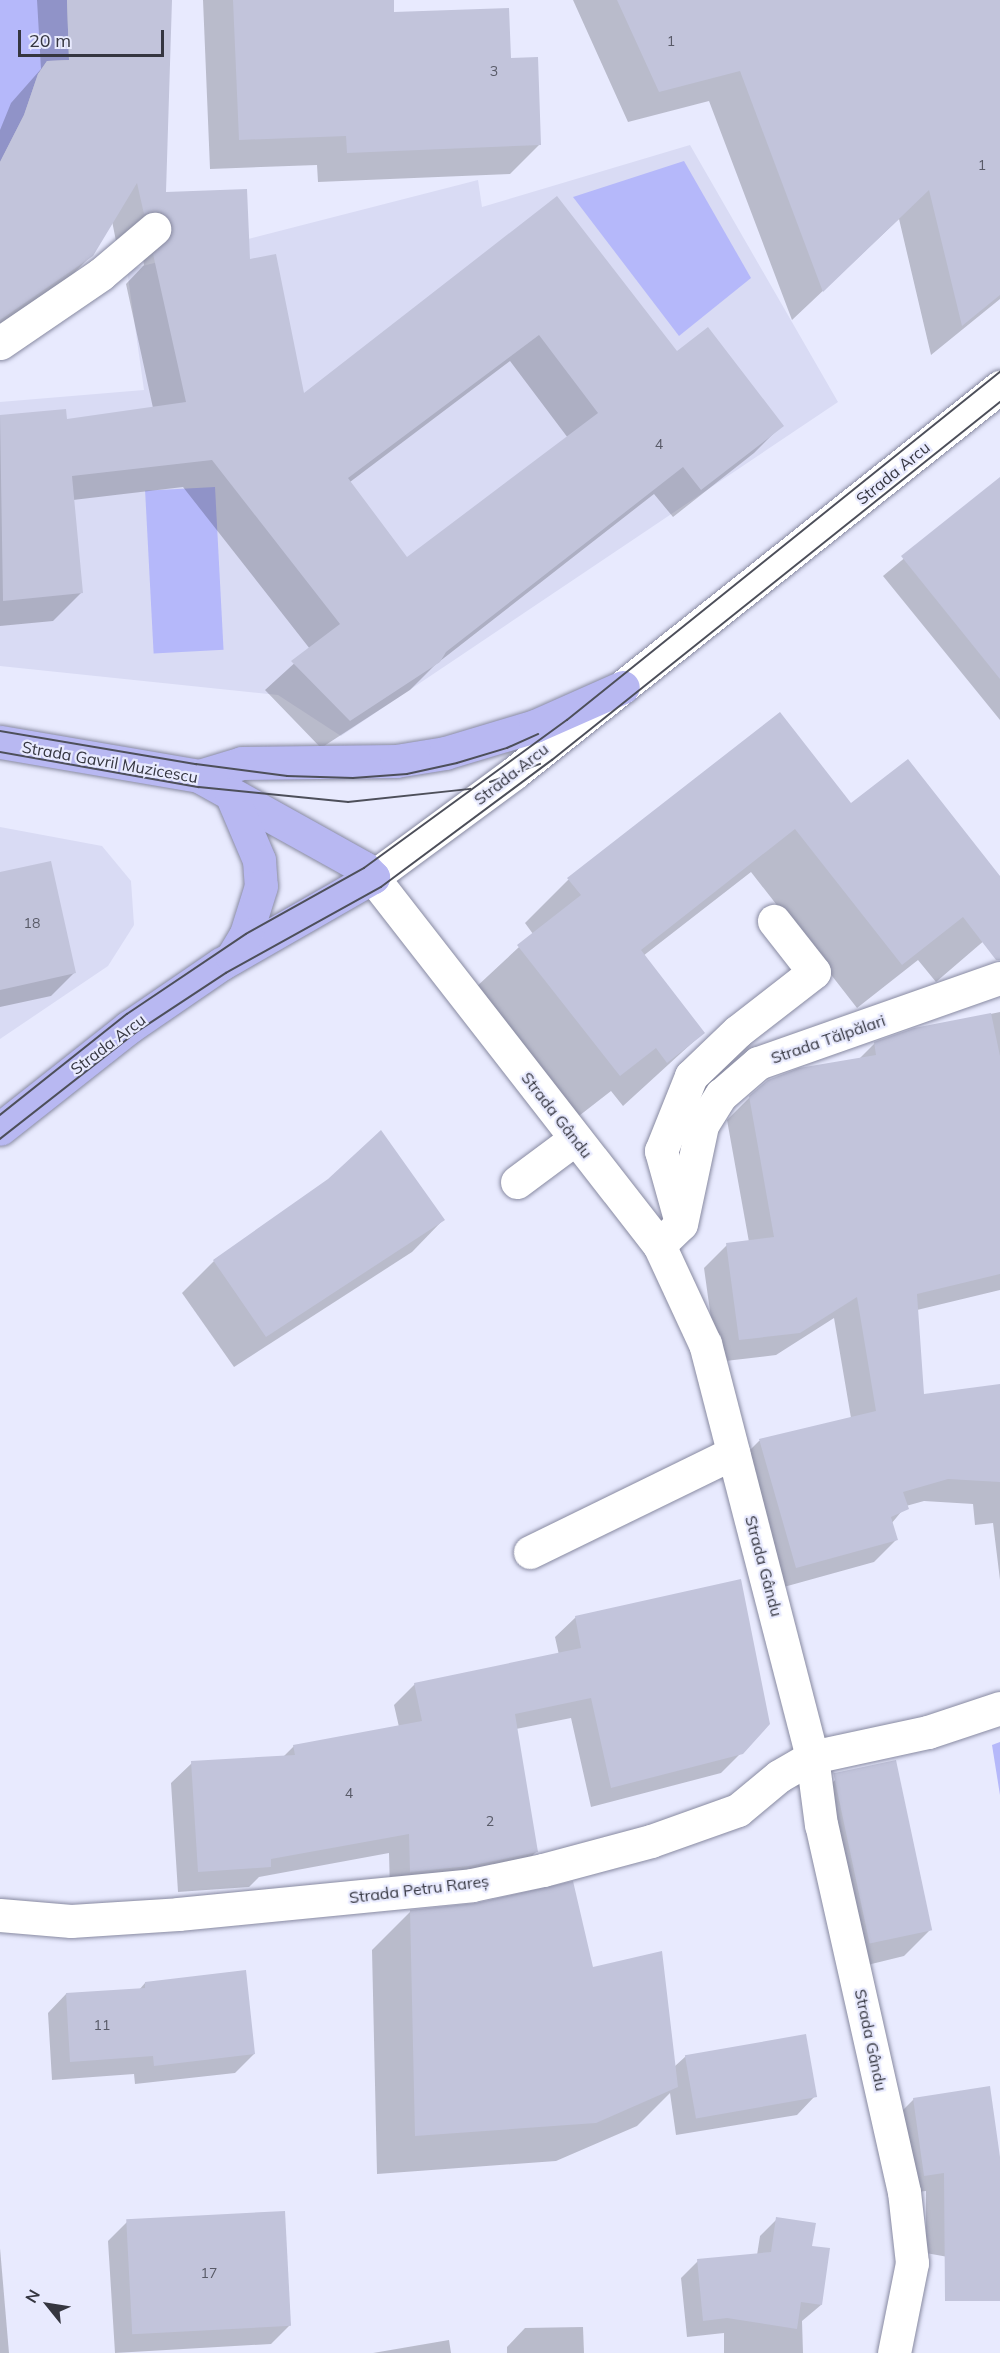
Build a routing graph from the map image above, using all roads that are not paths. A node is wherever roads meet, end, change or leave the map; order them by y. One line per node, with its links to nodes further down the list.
1 (154, 229): 2 (street)
2 (0, 343)
3 (1000, 387): 4 (street, Strada Arcu)
4 (623, 687): 6 (main road); 8 (street, Strada Arcu)
5 (0, 742): 6 (main road, Strada Gavril Muzicescu)
6 (199, 776): 7 (main road, Strada Gavril Muzicescu)
7 (231, 794): 8 (main road, Strada Gavril Muzicescu); 10 (main road)
8 (373, 877): 10 (main road, Strada Arcu); 13 (street, Strada Gându)
9 (774, 921): 15 (street)
10 (232, 957): 12 (main road, Strada Arcu)
11 (1000, 978): 15 (street, Strada Tălpălari)
12 (0, 1129)
13 (575, 1139): 14 (street); 15 (street, Strada Gându)
14 (517, 1182)
15 (670, 1234): 16 (street, Strada Gându)
16 (733, 1453): 17 (street); 19 (street, Strada Gându)
17 (530, 1552)
18 (1000, 1708): 19 (street, Strada Petru Rareș)
19 (812, 1757): 20 (street, Strada Petru Rareș); 21 (street, Strada Gându)
20 (0, 1915)
21 (894, 2353)

